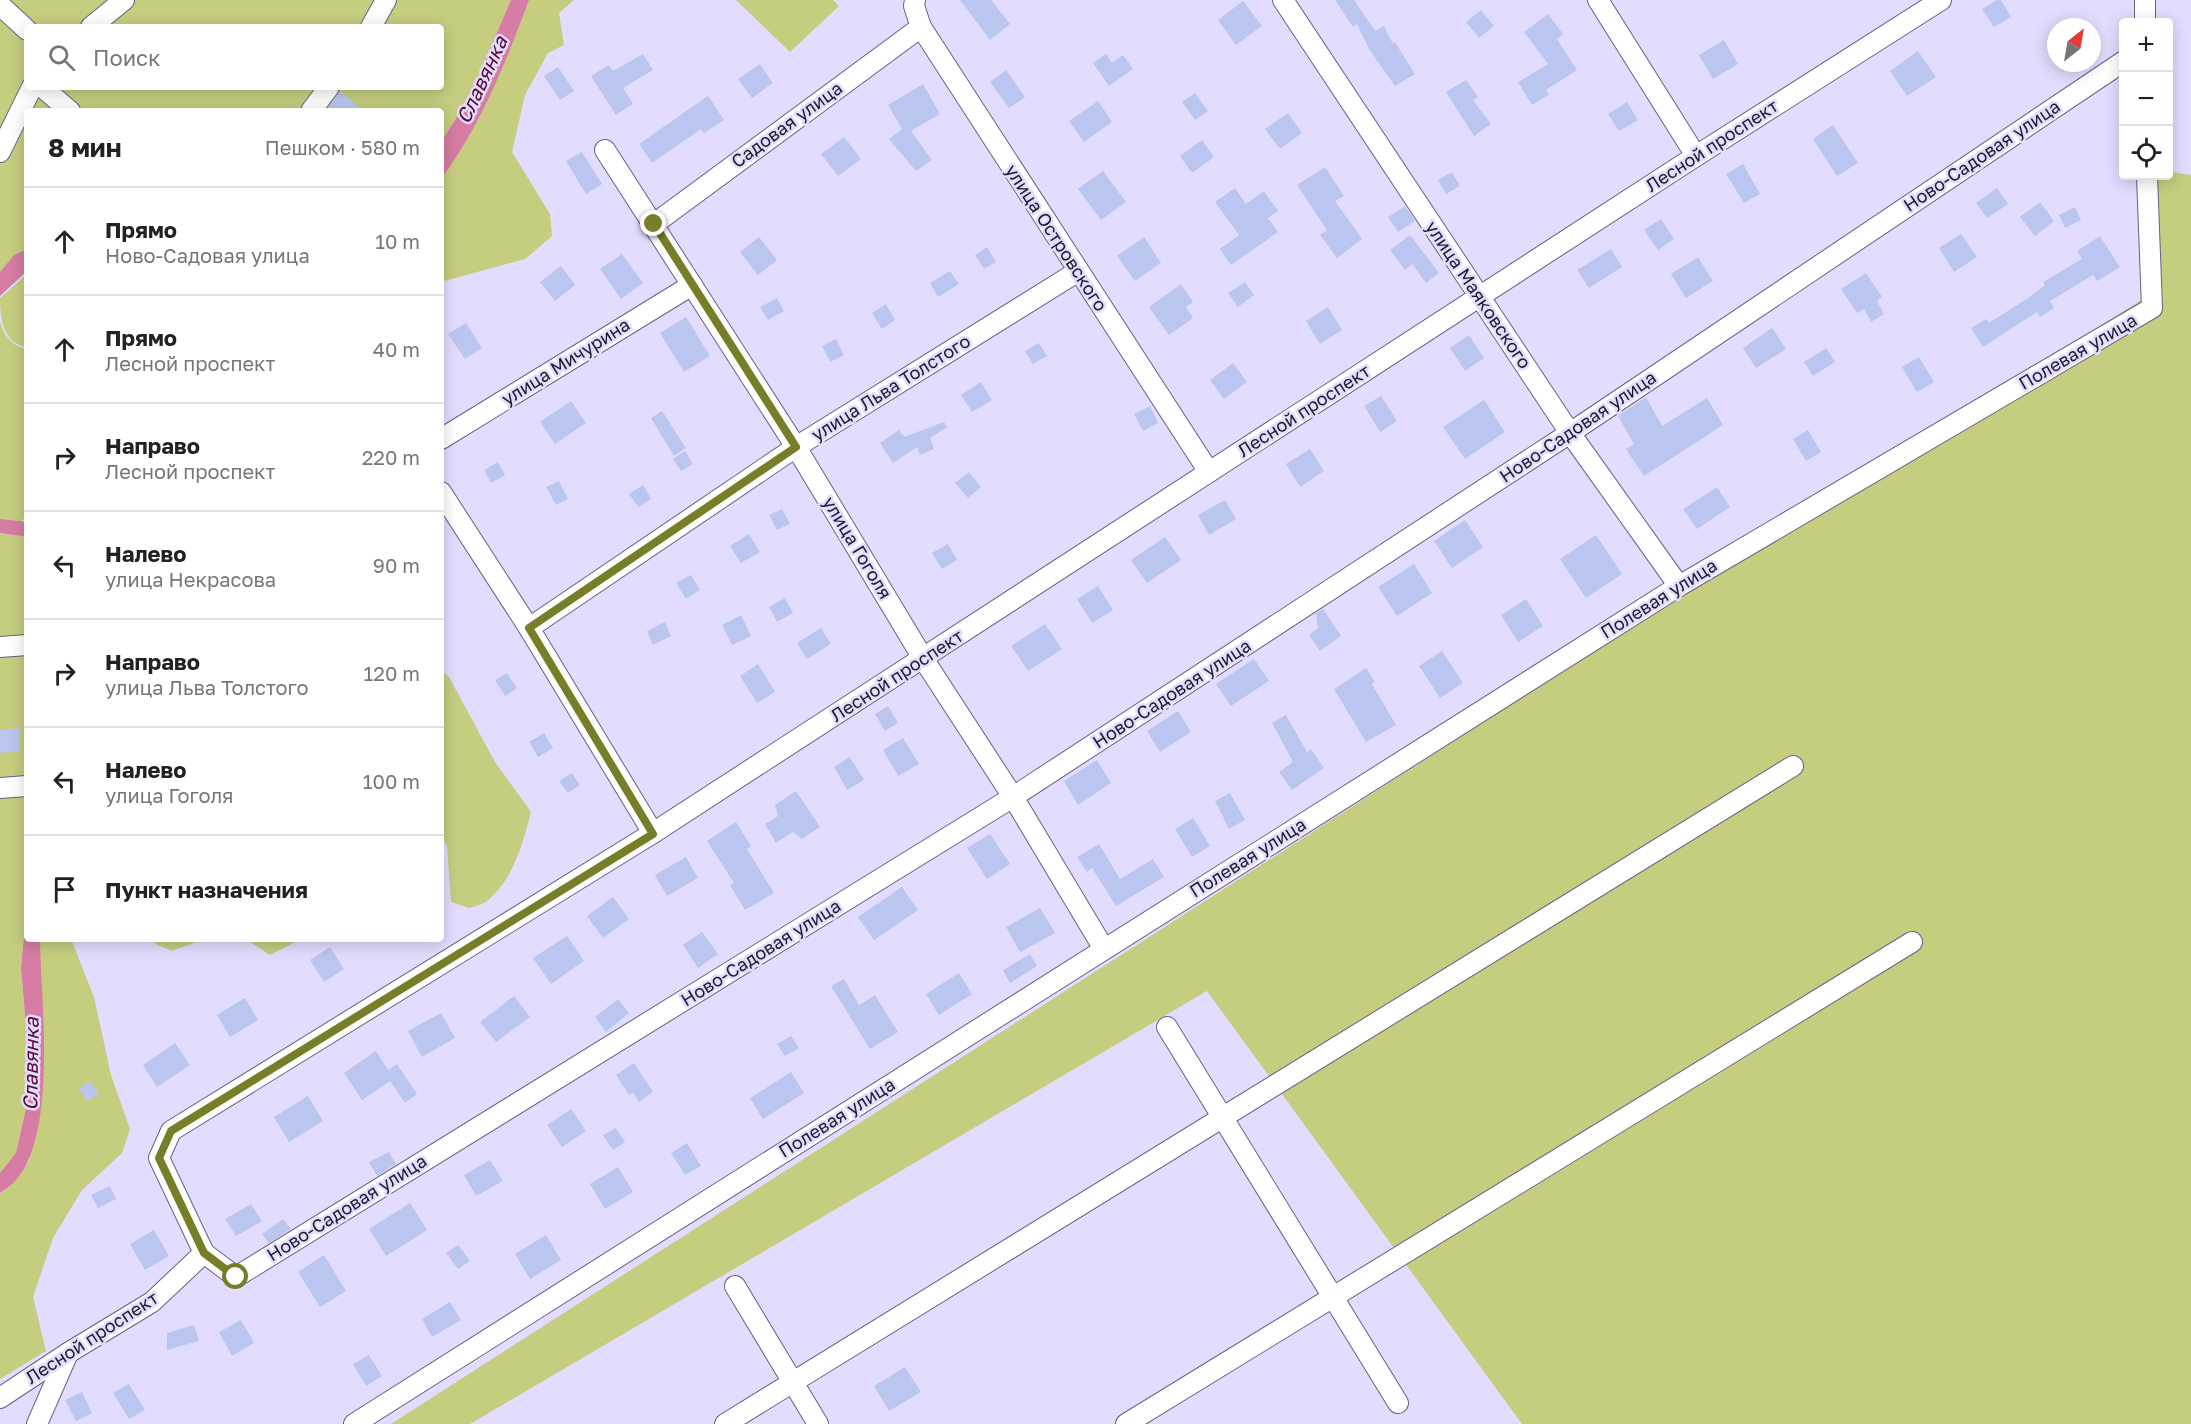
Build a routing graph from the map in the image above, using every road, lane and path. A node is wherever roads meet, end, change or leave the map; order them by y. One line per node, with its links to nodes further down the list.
1 (124, 0): 10 (street)
2 (386, 0): 11 (street)
3 (915, 0): 13 (street, улица Островского)
4 (1283, 0): 27 (street, улица Маяковского)
5 (1598, 0): 22 (street)
6 (2145, 0): 9 (street)
7 (1928, 4): 22 (street, Лесной проспект)
8 (0, 5): 12 (street)
9 (2145, 18)
10 (95, 24)
11 (372, 24)
12 (24, 27)
13 (921, 27): 24 (street, Садовая улица); 25 (street, улица Островского)
14 (2119, 64): 28 (street, Ново-Садовая улица)
15 (31, 90): 21 (street)
16 (46, 90): 18 (street)
17 (327, 90): 19 (street)
18 (66, 108)
19 (313, 108)
20 (605, 150): 24 (street, улица Гоголя)
21 (0, 152)
22 (1695, 156): 27 (street, Лесной проспект)
23 (2147, 180): 33 (street, Полевая улица)
24 (654, 224): 26 (street, улица Гоголя)
25 (1077, 272): 30 (street, улица Льва Толстого); 31 (street, улица Островского)
26 (692, 285): 29 (street, улица Мичурина); 30 (street, улица Гоголя)
27 (1481, 298): 28 (street, улица Маяковского); 31 (street, Лесной проспект)
28 (1570, 433): 33 (street, улица Маяковского); 41 (street, Ново-Садовая улица)
29 (444, 437)
30 (796, 447): 34 (street, улица Льва Толстого); 37 (street, улица Гоголя)
31 (1209, 472): 37 (street, Лесной проспект)
32 (444, 497): 34 (street)
33 (1679, 586): 44 (street, Полевая улица)
34 (529, 628): 42 (street)
35 (24, 645): 36 (street)
36 (0, 647)
37 (924, 660): 41 (street, улица Гоголя); 42 (street, Лесной проспект)
38 (1793, 766): 46 (street)
39 (24, 786): 40 (street)
40 (0, 788)
41 (1013, 797): 44 (street, улица Гоголя); 47 (street, Ново-Садовая улица)
42 (653, 834): 47 (street, Лесной проспект)
43 (1912, 942): 49 (street)
44 (1104, 949): 55 (street, Полевая улица)
45 (1167, 1027): 46 (street)
46 (1223, 1119): 49 (street); 51 (street)
47 (204, 1253): 50 (street, Лесной проспект)
48 (735, 1286): 51 (street)
49 (1333, 1297): 53 (street); 58 (street)
50 (68, 1353): 52 (street, Лесной проспект); 54 (street)
51 (793, 1382): 56 (street); 57 (street)
52 (0, 1398)
53 (1398, 1403)
54 (37, 1424)
55 (354, 1424)
56 (726, 1424)
57 (818, 1424)
58 (1126, 1424)

